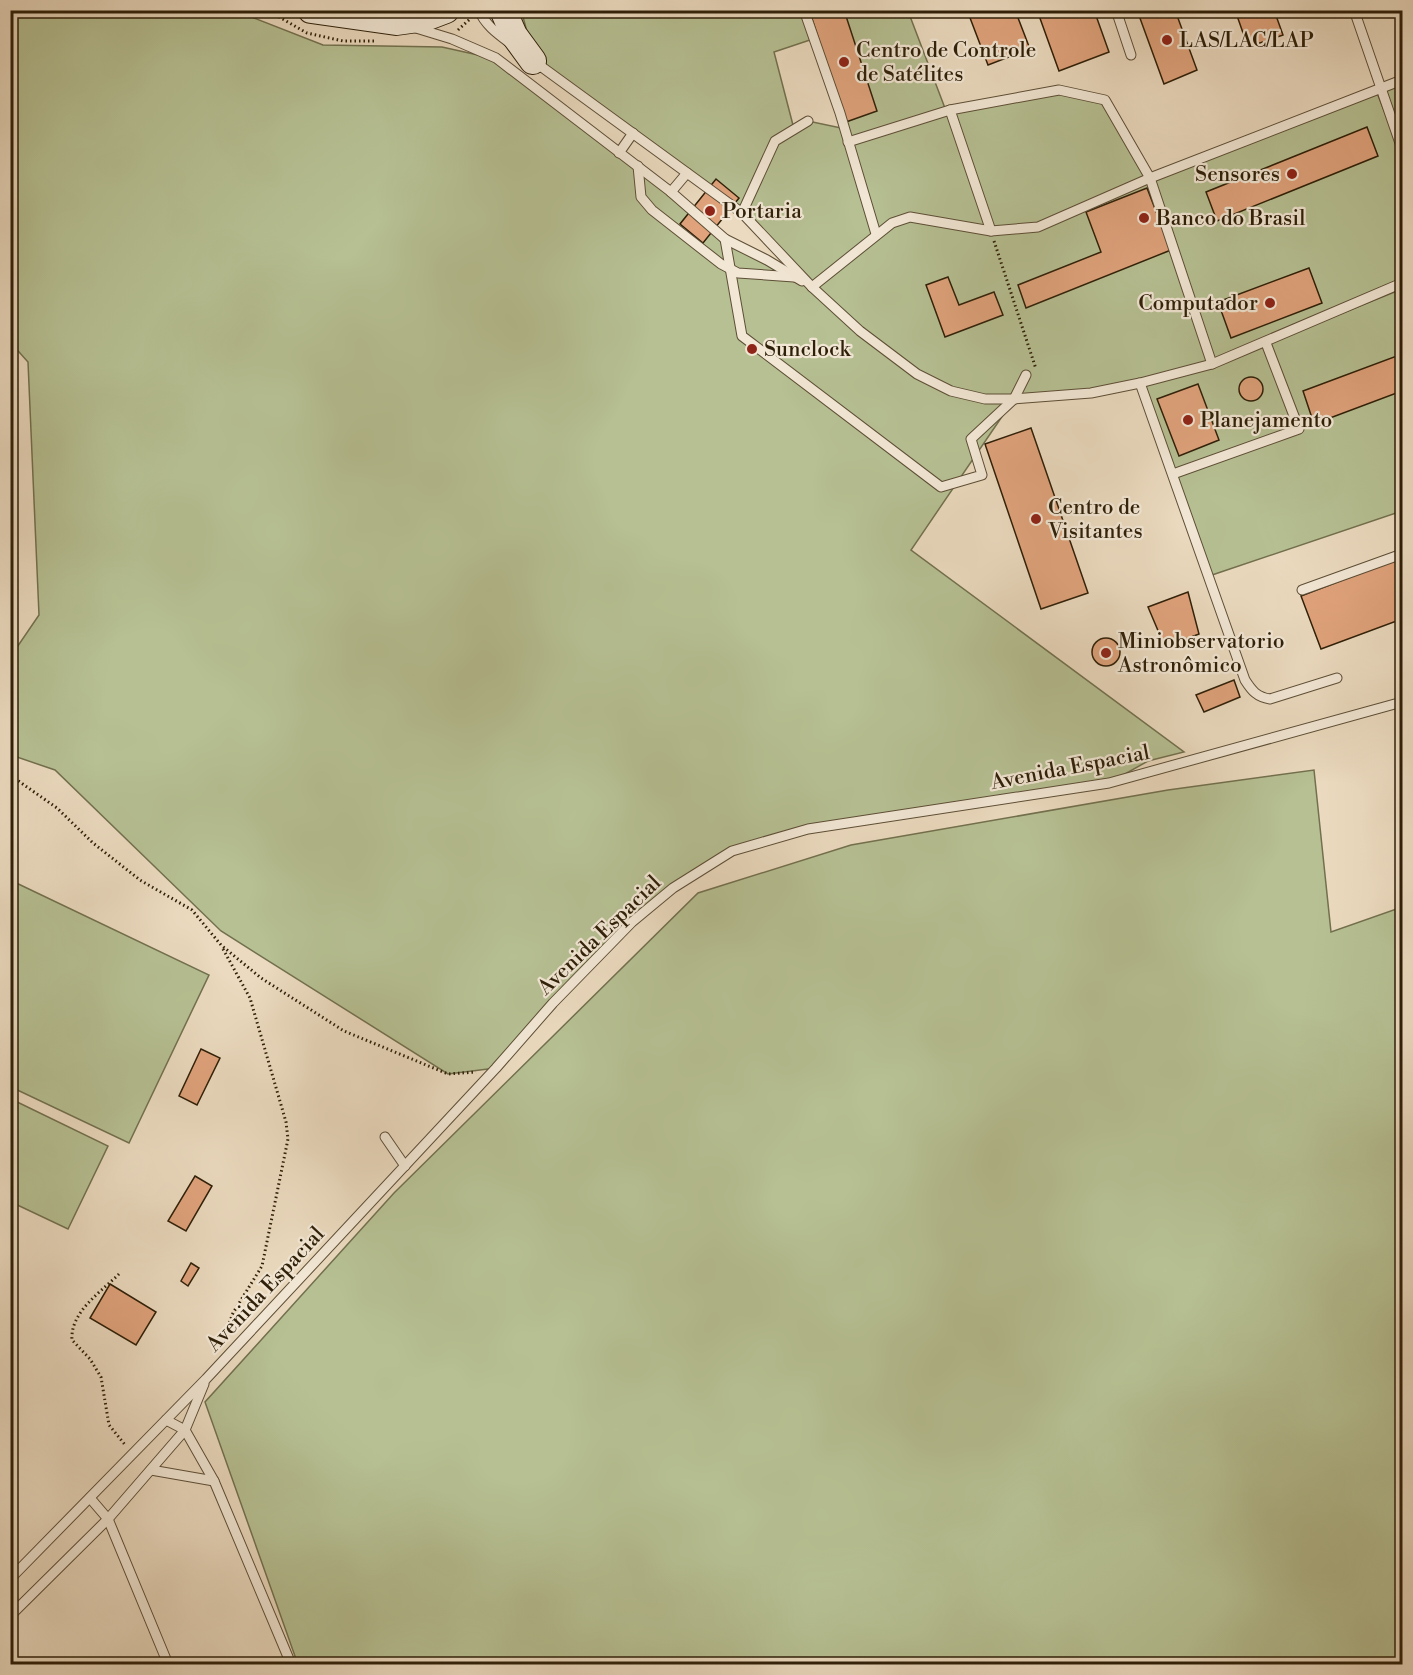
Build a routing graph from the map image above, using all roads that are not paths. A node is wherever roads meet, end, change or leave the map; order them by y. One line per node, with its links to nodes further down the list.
1 (311, 10): 8 (main road)
2 (479, 10): 11 (lane)
3 (503, 10): 11 (main road)
4 (804, 10): 17 (lane)
5 (1116, 10): 10 (lane)
6 (1354, 10): 13 (lane)
7 (436, 13): 9 (main road)
8 (359, 14): 9 (main road)
9 (396, 22): 19 (lane)
10 (1131, 55)
11 (533, 61): 16 (lane)
12 (1402, 80): 13 (lane)
13 (1380, 89): 18 (lane); 22 (lane)
14 (950, 110): 17 (lane); 22 (lane); 25 (lane)
15 (808, 121): 24 (lane)
16 (633, 133): 19 (lane); 21 (lane)
17 (848, 142): 26 (lane)
18 (1402, 149)
19 (619, 153): 20 (lane)
20 (638, 166): 23 (lane); 28 (lane)
21 (687, 173): 23 (lane); 24 (lane)
22 (1149, 178): 25 (lane); 33 (lane)
23 (671, 192): 27 (lane)
24 (742, 213): 31 (lane)
25 (991, 231): 26 (lane)
26 (876, 234): 31 (lane)
27 (725, 239): 28 (lane); 29 (lane)
28 (730, 269): 29 (lane); 36 (lane)
29 (795, 277): 31 (lane)
30 (1402, 283): 32 (lane)
31 (812, 287): 36 (lane)
32 (1266, 343): 33 (lane); 37 (lane)
33 (1212, 364): 35 (lane)
34 (1026, 375): 36 (lane)
35 (1140, 383): 36 (lane); 37 (lane)
36 (1014, 399)
37 (1173, 474): 40 (lane)
38 (1402, 554): 39 (lane)
39 (1302, 590)
40 (1337, 678)
41 (1402, 702): 43 (lane, Avenida Espacial)
42 (385, 1137): 43 (lane)
43 (405, 1166): 44 (lane, Avenida Espacial)
44 (206, 1379): 45 (lane, Avenida Espacial); 46 (lane, Avenida Espacial)
45 (165, 1420): 46 (lane); 49 (lane, Avenida Espacial)
46 (185, 1430): 47 (lane, Avenida Espacial); 48 (lane)
47 (151, 1470): 48 (lane); 50 (lane, Avenida Espacial)
48 (214, 1481): 54 (lane)
49 (90, 1498): 50 (lane); 51 (lane, Avenida Espacial)
50 (108, 1519): 52 (lane, Avenida Espacial); 53 (lane)
51 (10, 1579)
52 (10, 1616)
53 (168, 1665)
54 (291, 1665)

